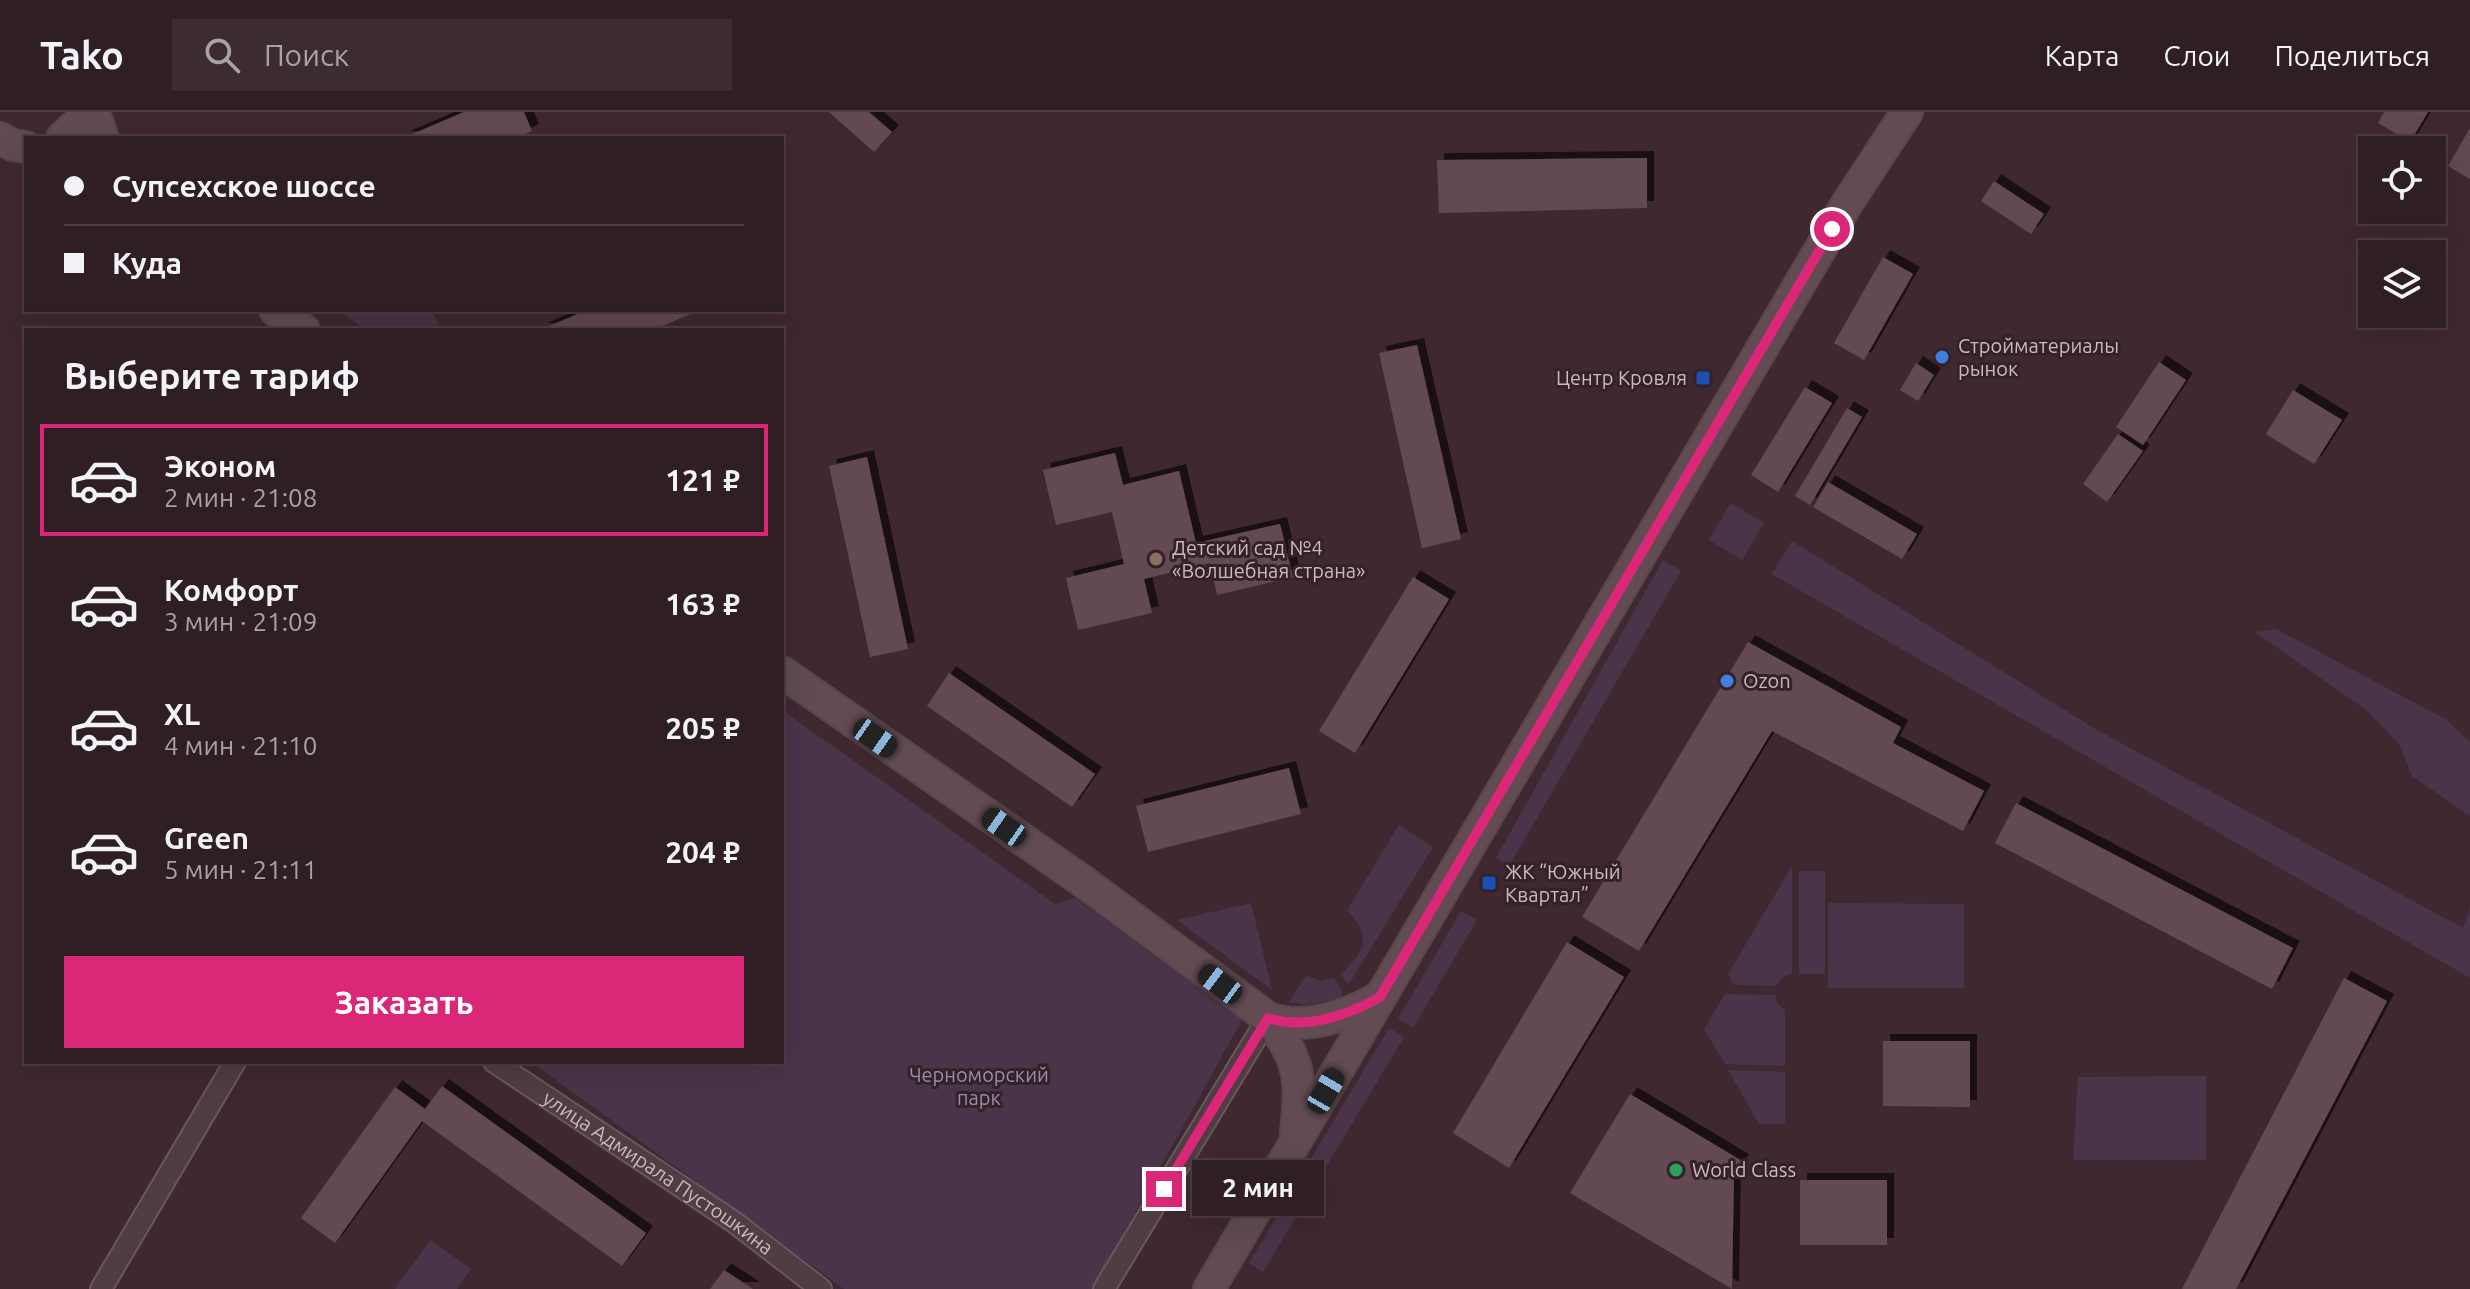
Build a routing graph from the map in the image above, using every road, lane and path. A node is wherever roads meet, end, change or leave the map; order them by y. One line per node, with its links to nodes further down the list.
1 (83, 112): 4 (main road)
2 (94, 112): 5 (main road)
3 (1907, 112): 11 (main road)
4 (64, 136)
5 (102, 136)
6 (0, 138): 7 (main road)
7 (24, 147)
8 (278, 312): 9 (main road)
9 (301, 328)
10 (784, 673): 12 (main road)
11 (1380, 997): 12 (main road); 15 (main road)
12 (1268, 1018): 15 (main road); 18 (street)
13 (234, 1064): 16 (street)
14 (497, 1064): 17 (street, улица Адмирала Пустошкина)
15 (1295, 1143): 19 (main road)
16 (101, 1289)
17 (821, 1289)
18 (1104, 1289)
19 (1209, 1289)

